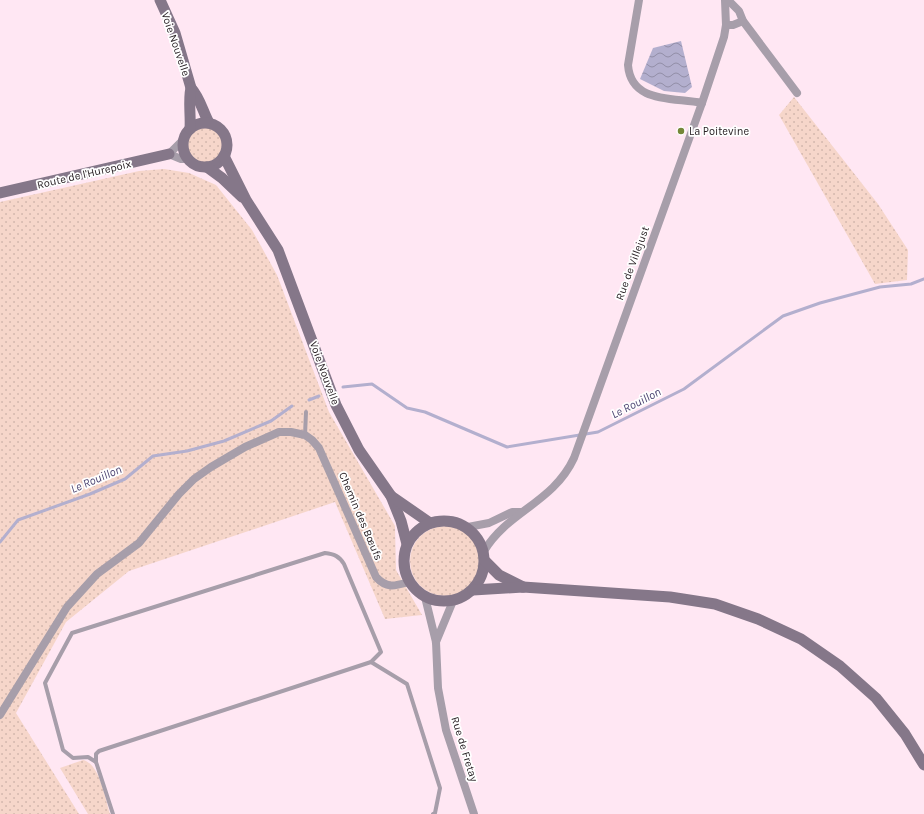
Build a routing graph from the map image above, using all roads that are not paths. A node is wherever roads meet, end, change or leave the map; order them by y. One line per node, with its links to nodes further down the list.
1 (160, 0): 6 (main road, Voie Nouvelle)
2 (639, 0): 8 (street)
3 (726, 0): 4 (street); 5 (street, Rue de Villejust)
4 (744, 21): 5 (street); 7 (street)
5 (726, 26): 8 (street, Rue de Villejust)
6 (191, 88): 9 (main road, Voie Nouvelle); 10 (main road, Voie Nouvelle)
7 (797, 93)
8 (702, 103): 21 (street, Rue de Villejust)
9 (209, 123): 10 (main road); 13 (main road)
10 (190, 129): 11 (main road)
11 (184, 139): 12 (street); 14 (main road)
12 (169, 154): 14 (street); 16 (main road, Route de l'Hurepoix)
13 (224, 156): 15 (main road); 17 (main road, Voie Nouvelle)
14 (188, 159): 15 (main road)
15 (207, 167): 17 (main road, Voie Nouvelle)
16 (0, 193)
17 (246, 200): 20 (main road, Voie Nouvelle)
18 (306, 412): 19 (lane)
19 (305, 435): 26 (street, Chemin des Bœufs); 33 (street)
20 (391, 496): 22 (main road); 24 (main road, Voie Nouvelle)
21 (521, 512): 23 (street, Rue de Villejust); 25 (street, Rue de Villejust)
22 (430, 523): 23 (main road); 24 (main road)
23 (468, 527): 25 (main road)
24 (407, 544): 26 (main road)
25 (484, 556): 27 (main road); 28 (main road)
26 (409, 582): 29 (main road)
27 (523, 588): 28 (main road); 35 (main road)
28 (473, 590): 30 (main road)
29 (425, 597): 30 (main road); 31 (street, Rue de Fretay)
30 (453, 601): 31 (street, Rue de Fretay)
31 (436, 642): 38 (street, Rue de Fretay)
32 (371, 662): 34 (lane); 34 (lane); 37 (lane)
33 (0, 715)
34 (96, 762): 36 (lane)
35 (924, 765)
36 (113, 814)
37 (435, 814)
38 (474, 814)

